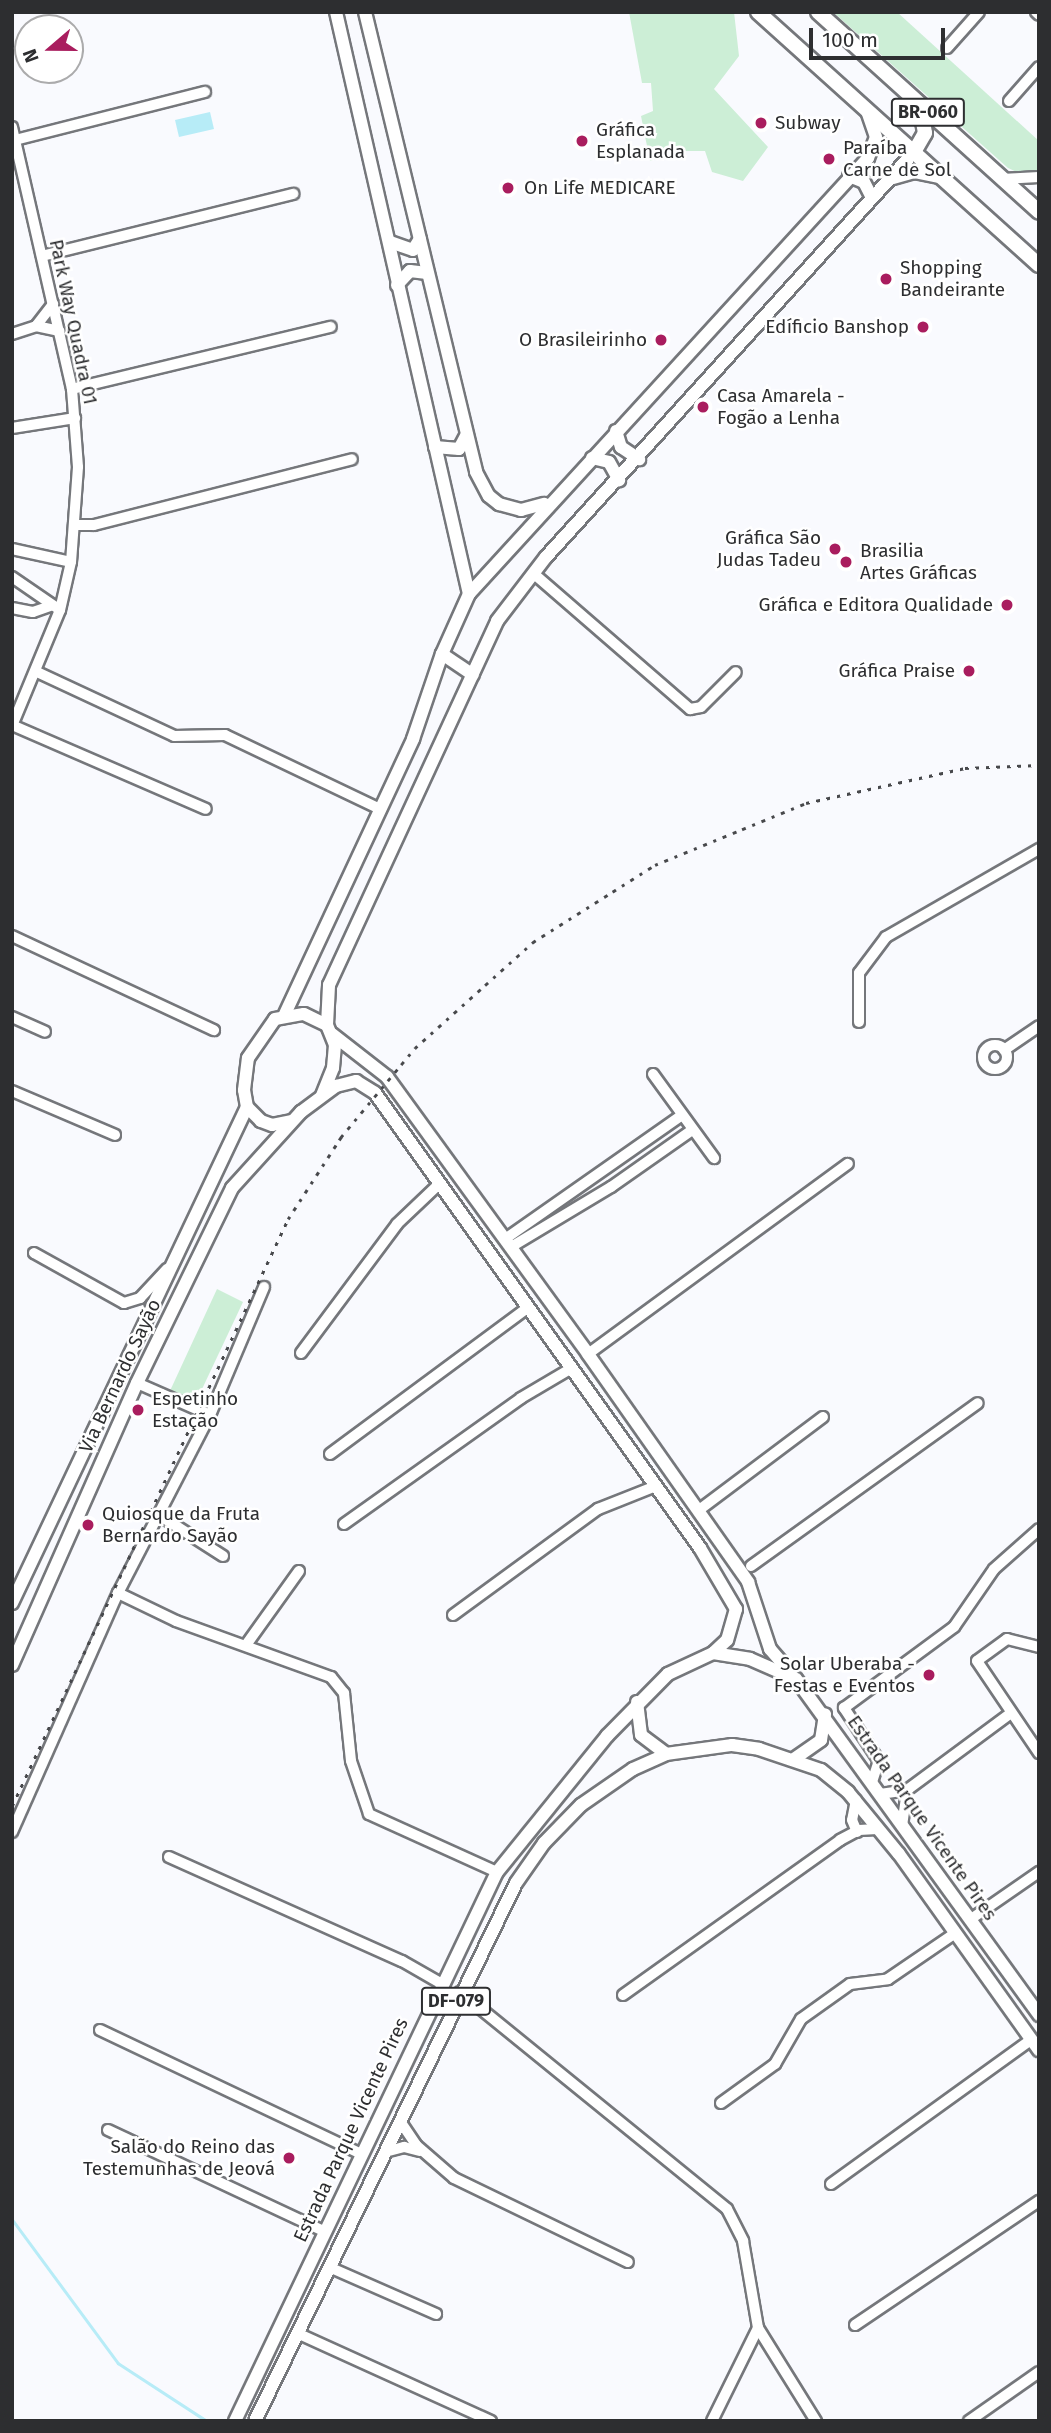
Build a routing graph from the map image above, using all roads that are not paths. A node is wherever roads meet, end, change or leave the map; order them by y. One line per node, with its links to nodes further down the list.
1 (336, 12): 24 (main road)
2 (365, 12): 23 (main road)
3 (758, 12): 11 (highway, BR-060)
4 (818, 12): 10 (highway, BR-060)
5 (979, 12): 6 (street)
6 (947, 48)
7 (1039, 67): 9 (street)
8 (205, 92): 13 (street)
9 (1009, 101)
10 (919, 104): 14 (highway); 19 (highway, BR-060)
11 (863, 105): 14 (highway, BR-060); 15 (main road)
12 (12, 127): 13 (street, Park Way Quadra 01)
13 (15, 140): 25 (street, Park Way Quadra 01)
14 (914, 152): 16 (main road); 17 (highway, BR-060)
15 (849, 176): 21 (main road); 37 (main road)
16 (893, 177): 17 (highway); 21 (main road)
17 (941, 177): 26 (highway, BR-060)
18 (1039, 177): 19 (street)
19 (1002, 179): 22 (highway, BR-060)
20 (293, 194): 25 (street)
21 (872, 196): 42 (main road)
22 (1039, 212)
23 (420, 239): 24 (main road); 27 (main road)
24 (390, 242): 28 (main road)
25 (42, 256): 29 (street, Park Way Quadra 01)
26 (1039, 265)
27 (427, 273): 28 (main road); 38 (main road)
28 (397, 285): 39 (main road)
29 (53, 304): 30 (street); 32 (street, Park Way Quadra 01)
30 (36, 327): 32 (street); 33 (street)
31 (331, 327): 34 (street)
32 (59, 331): 34 (street, Park Way Quadra 01)
33 (12, 334)
34 (72, 389): 35 (street, Park Way Quadra 01)
35 (75, 418): 36 (street); 45 (street, Park Way Quadra 01)
36 (12, 428)
37 (616, 431): 40 (main road); 42 (main road)
38 (466, 436): 39 (main road); 44 (main road)
39 (435, 447): 50 (main road)
40 (592, 458): 43 (main road); 44 (main road)
41 (352, 459): 45 (street)
42 (639, 459): 43 (main road)
43 (619, 480): 48 (main road)
44 (548, 503): 50 (main road)
45 (75, 525): 47 (street, Park Way Quadra 01)
46 (12, 549): 47 (street)
47 (71, 562): 52 (street, Park Way Quadra 01)
48 (533, 573): 55 (street); 56 (main road)
49 (12, 577): 52 (street)
50 (469, 594): 53 (main road)
51 (12, 608): 52 (street)
52 (55, 608): 54 (street, Park Way Quadra 01)
53 (442, 654): 56 (main road); 58 (main road)
54 (37, 672): 57 (street, Park Way Quadra 01); 58 (street)
55 (736, 672)
56 (473, 675): 67 (main road)
57 (12, 725): 59 (street)
58 (378, 808): 62 (main road)
59 (206, 809)
60 (1039, 849): 64 (street)
61 (12, 936): 66 (street)
62 (284, 1016): 67 (main road); 73 (main road)
63 (12, 1017): 68 (street)
64 (859, 1022)
65 (1039, 1026): 69 (street)
66 (214, 1030)
67 (329, 1030): 72 (main road); 87 (main road)
68 (45, 1032)
69 (1004, 1050)
70 (653, 1073): 74 (street)
71 (12, 1091): 78 (street)
72 (322, 1095): 75 (main road); 83 (main road)
73 (247, 1107): 75 (main road); 89 (main road)
74 (682, 1115): 76 (street); 77 (street)
75 (292, 1121): 95 (main road, Via Bernardo Sayão)
76 (668, 1125): 79 (street); 82 (street)
77 (691, 1130): 79 (street); 80 (street)
78 (115, 1135)
79 (678, 1139): 84 (street)
80 (714, 1158)
81 (848, 1164): 93 (street)
82 (600, 1171): 84 (street); 85 (street)
83 (440, 1183): 91 (main road); 92 (street)
84 (611, 1187): 86 (street)
85 (546, 1210): 86 (street); 87 (street)
86 (554, 1223): 87 (street)
87 (508, 1243): 93 (main road)
88 (34, 1253): 89 (street)
89 (171, 1265): 111 (main road)
90 (264, 1287): 97 (street)
91 (527, 1308): 94 (main road); 99 (street)
92 (302, 1353)
93 (588, 1354): 101 (main road)
94 (570, 1369): 100 (main road); 103 (street)
95 (137, 1383): 97 (street); 116 (main road, Via Bernardo Sayão)
96 (978, 1403): 107 (street)
97 (210, 1415): 102 (street)
98 (823, 1417): 101 (street)
99 (330, 1454)
100 (656, 1486): 112 (street); 115 (main road)
101 (699, 1510): 106 (main road)
102 (159, 1515): 105 (street); 110 (street)
103 (344, 1524)
104 (1039, 1528): 124 (street)
105 (223, 1556)
106 (737, 1565): 107 (street); 109 (main road)
107 (751, 1566): 109 (street)
108 (299, 1571): 113 (street)
109 (746, 1579): 117 (main road)
110 (118, 1593): 113 (street); 130 (street)
111 (12, 1603)
112 (453, 1615)
113 (246, 1645): 133 (street)
114 (1039, 1647): 119 (street)
115 (713, 1653): 117 (main road, Estrada Parque Vicente Pires); 118 (main road, Estrada Parque Vicente Pires / DF-079)
116 (12, 1665)
117 (796, 1679): 120 (main road, Estrada Parque Vicente Pires)
118 (637, 1702): 121 (main road); 133 (main road, Estrada Parque Vicente Pires / DF-079)
119 (1011, 1713): 122 (street); 125 (street)
120 (825, 1714): 123 (main road); 124 (main road, Estrada Parque Vicente Pires)
121 (666, 1754): 123 (main road, Estrada Parque Vicente Pires / DF-079); 138 (main road, Estrada Parque Vicente Pires / DF-079)
122 (1039, 1754)
123 (794, 1759): 127 (main road, Estrada Parque Vicente Pires / DF-079)
124 (872, 1782): 126 (main road, Estrada Parque Vicente Pires)
125 (907, 1790): 126 (street); 128 (street)
126 (880, 1794): 128 (main road, Estrada Parque Vicente Pires)
127 (856, 1800): 129 (main road, Estrada Parque Vicente Pires / DF-079); 131 (street)
128 (902, 1826): 135 (main road, Estrada Parque Vicente Pires)
129 (877, 1829): 131 (street); 136 (main road, Estrada Parque Vicente Pires / DF-079)
130 (12, 1832)
131 (857, 1832): 139 (street)
132 (169, 1857): 137 (street)
133 (497, 1872): 137 (main road, Estrada Parque Vicente Pires / DF-079)
134 (1039, 1872): 135 (street)
135 (971, 1919): 140 (main road, Estrada Parque Vicente Pires)
136 (954, 1934): 142 (main road, Estrada Parque Vicente Pires / DF-079); 143 (street)
137 (442, 1984): 147 (main road, Estrada Parque Vicente Pires / DF-079)
138 (460, 1992): 144 (main road, Estrada Parque Vicente Pires / DF-079); 160 (street)
139 (623, 1996)
140 (1039, 2015)
141 (100, 2031): 147 (street)
142 (1035, 2045): 149 (street)
143 (721, 2103)
144 (400, 2121): 146 (main road, Estrada Parque Vicente Pires / DF-079); 148 (street)
145 (108, 2130): 152 (street)
146 (385, 2152): 148 (street); 153 (main road, Estrada Parque Vicente Pires / DF-079)
147 (359, 2153): 151 (main road, Estrada Parque Vicente Pires / DF-079)
148 (426, 2154): 155 (street)
149 (831, 2184)
150 (1039, 2200): 159 (street)
151 (336, 2205): 152 (main road, Estrada Parque Vicente Pires / DF-079); 153 (main road)
152 (324, 2231): 154 (main road, Estrada Parque Vicente Pires / DF-079)
153 (340, 2243): 156 (main road, Estrada Parque Vicente Pires / DF-079)
154 (311, 2259): 157 (main road); 164 (main road, Estrada Parque Vicente Pires / DF-079)
155 (628, 2262)
156 (329, 2267): 157 (main road, Estrada Parque Vicente Pires / DF-079); 158 (street)
157 (317, 2290): 161 (main road, Estrada Parque Vicente Pires / DF-079)
158 (436, 2314)
159 (855, 2325)
160 (758, 2328): 163 (street); 167 (street)
161 (297, 2333): 165 (main road, Estrada Parque Vicente Pires / DF-079); 166 (street)
162 (1039, 2372): 170 (street)
163 (807, 2409): 168 (street); 169 (street)
164 (235, 2421)
165 (256, 2421)
166 (491, 2421)
167 (712, 2421)
168 (802, 2421)
169 (816, 2421)
170 (969, 2421)

